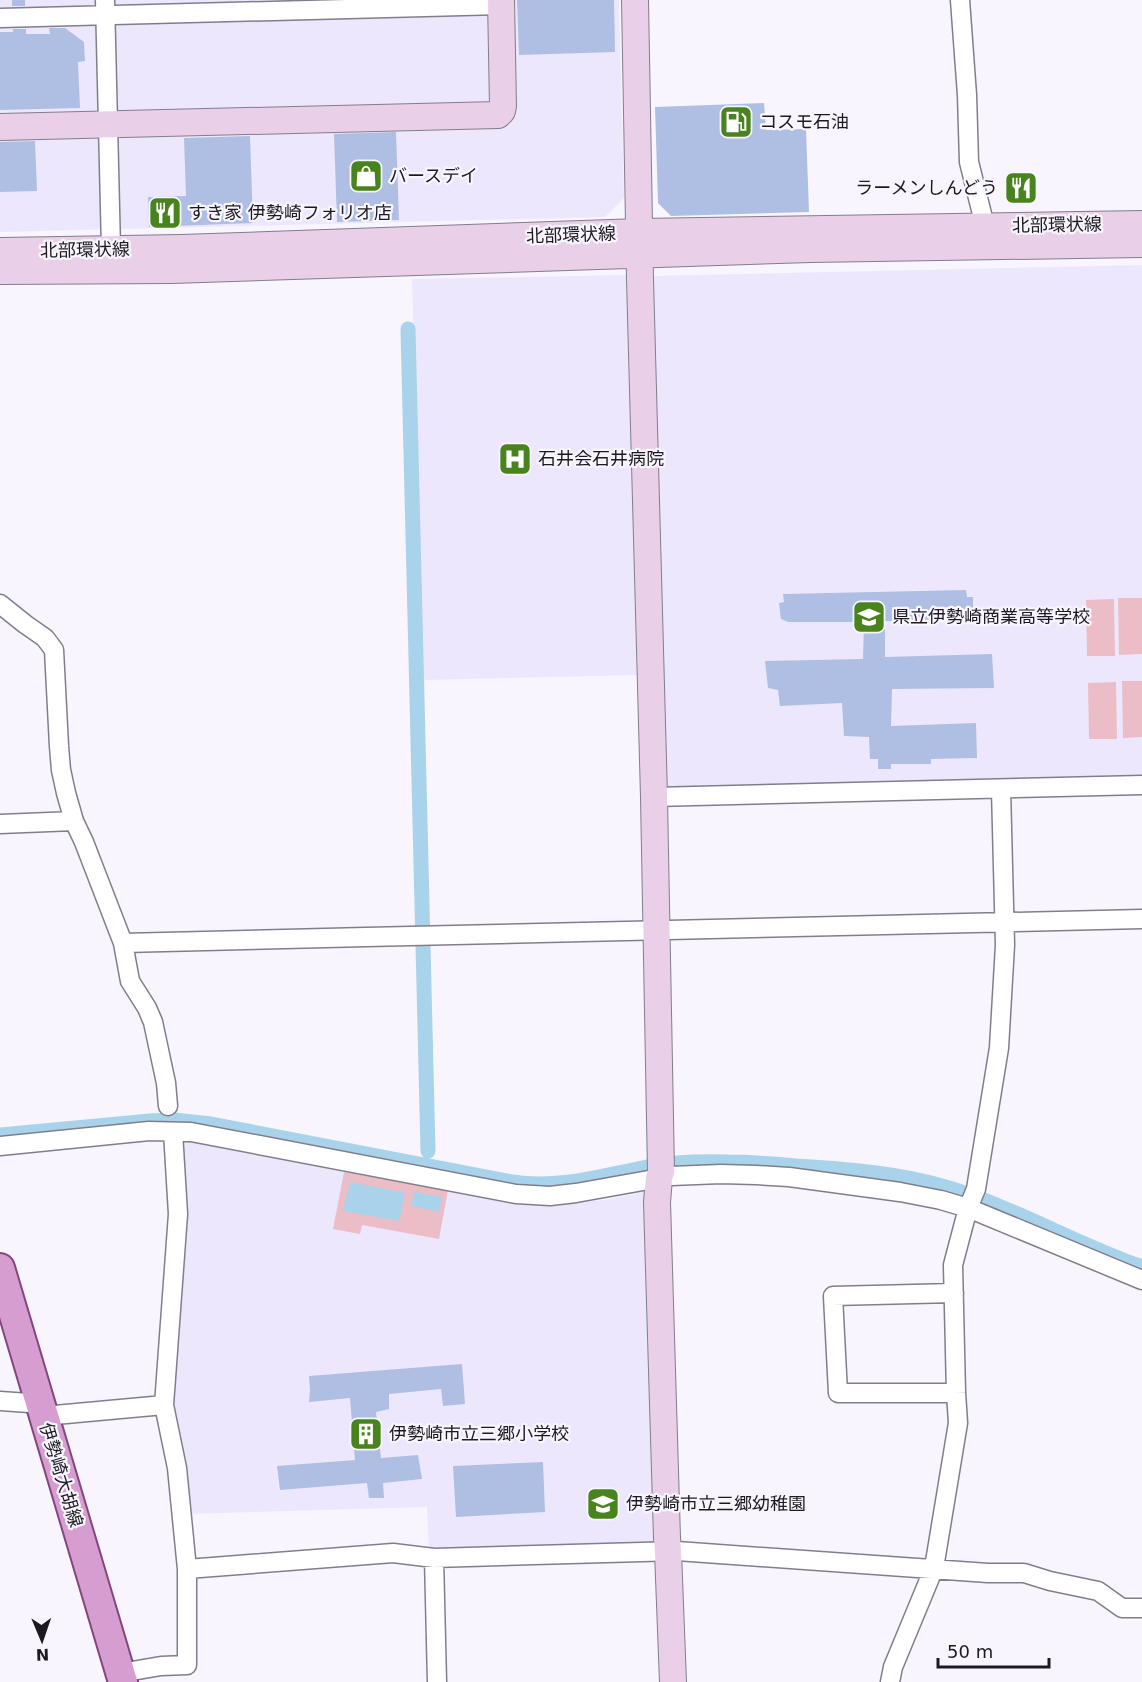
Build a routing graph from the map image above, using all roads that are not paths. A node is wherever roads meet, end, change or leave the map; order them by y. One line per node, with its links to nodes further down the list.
1 (635, 0): 10 (street)
2 (960, 0): 9 (street)
3 (501, 3): 4 (street); 6 (street)
4 (105, 8): 5 (street); 6 (street)
5 (0, 18)
6 (109, 125): 7 (street); 12 (street)
7 (0, 127)
8 (1142, 224): 9 (street, 北部環状線)
9 (983, 236): 10 (street, 北部環状線); 11 (street, 北部環状線)
10 (640, 243): 12 (street, 北部環状線); 14 (street, 北部環状線); 18 (street)
11 (1142, 244)
12 (111, 249): 13 (street, 北部環状線)
13 (0, 251)
14 (0, 271)
15 (5, 615): 19 (street)
16 (1142, 785): 17 (street)
17 (1001, 789): 18 (street); 22 (street)
18 (654, 796): 23 (street)
19 (74, 821): 20 (street); 24 (street)
20 (0, 824)
21 (1142, 919): 22 (street)
22 (1005, 923): 23 (street); 29 (street)
23 (657, 931): 24 (street); 28 (street)
24 (123, 944): 25 (street)
25 (168, 1106)
26 (173, 1132): 27 (street); 28 (street); 35 (street)
27 (0, 1146)
28 (660, 1169): 29 (street); 37 (street)
29 (968, 1208): 31 (street); 32 (street)
30 (0, 1268): 36 (main road, 伊勢崎大胡線)
31 (1142, 1280)
32 (954, 1293): 33 (street); 33 (street)
33 (956, 1393): 39 (street)
34 (0, 1401): 36 (street)
35 (164, 1405): 36 (street); 40 (street)
36 (41, 1409): 42 (main road, 伊勢崎大胡線)
37 (668, 1552): 38 (street); 39 (street); 44 (street)
38 (434, 1558): 40 (street); 43 (street)
39 (934, 1568): 41 (street); 45 (street)
40 (187, 1569): 42 (street)
41 (1142, 1608)
42 (121, 1677)
43 (437, 1682)
44 (673, 1682)
45 (890, 1682)

